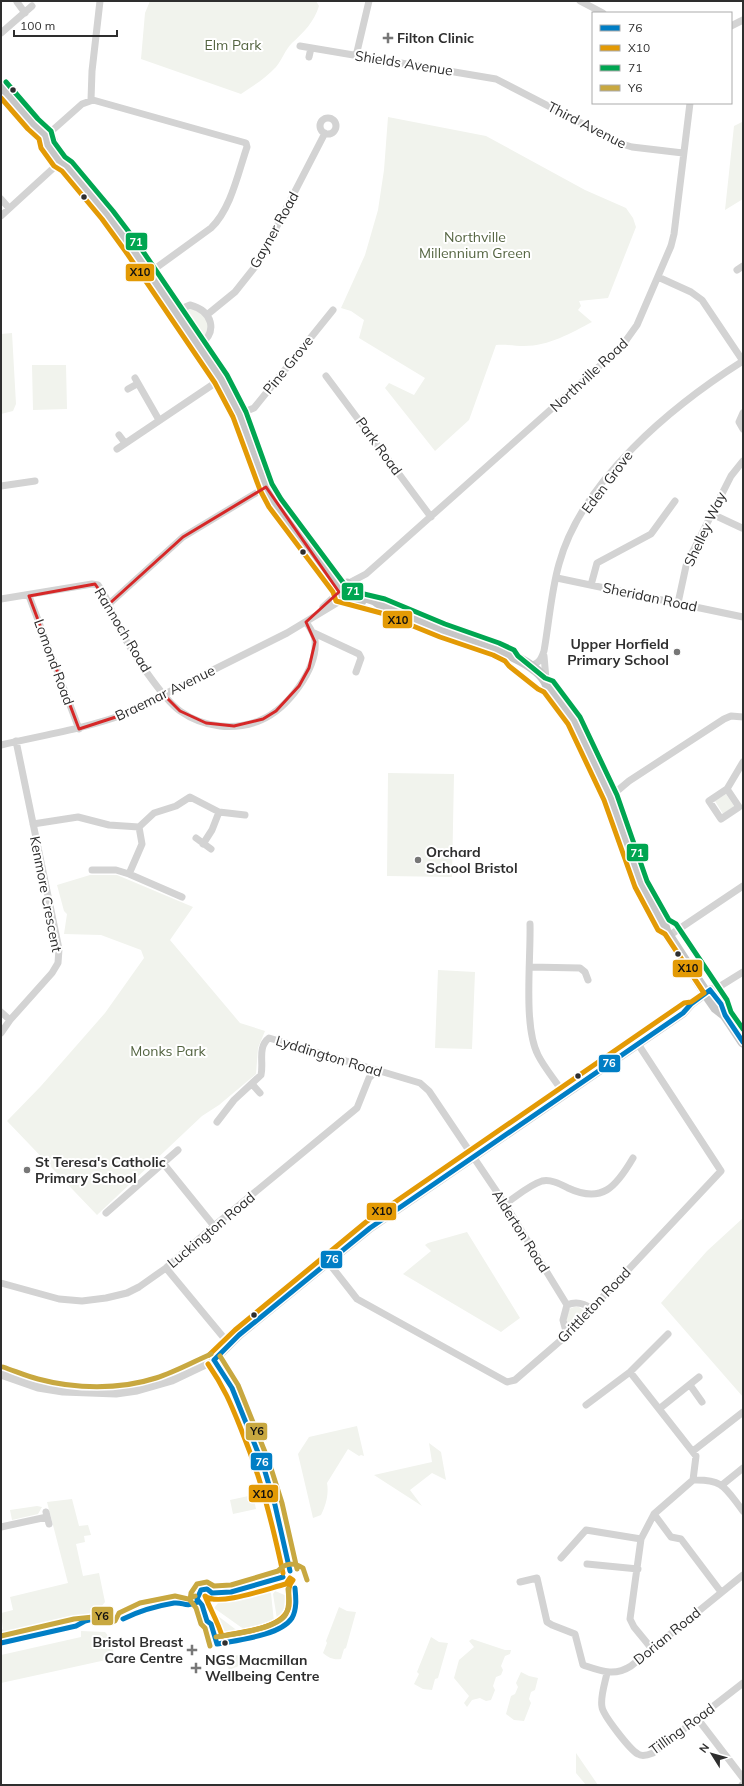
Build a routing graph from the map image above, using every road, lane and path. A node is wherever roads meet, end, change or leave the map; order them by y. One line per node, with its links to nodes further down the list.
1 (100, 1): 17 (street)
2 (369, 1): 13 (street)
3 (580, 1): 6 (street)
4 (17, 2): 7 (street)
5 (32, 6): 7 (street)
6 (601, 12)
7 (25, 13): 10 (street)
8 (743, 20): 9 (street)
9 (732, 26)
10 (1, 33)
11 (300, 46): 12 (street, Shields Avenue)
12 (311, 48): 13 (street, Shields Avenue); 14 (street)
13 (356, 56): 15 (street, Shields Avenue)
14 (309, 58)
15 (496, 79): 21 (street, Third Avenue)
16 (1, 87): 20 (main road)
17 (90, 100): 20 (street); 26 (street)
18 (690, 104): 21 (street, Northville Road)
19 (325, 133): 30 (street, Gayner Road)
20 (46, 136): 22 (main road)
21 (683, 153): 27 (street, Northville Road)
22 (64, 164): 24 (street); 26 (main road)
23 (1, 199): 24 (street)
24 (9, 208): 25 (street)
25 (1, 216)
26 (153, 269): 29 (main road)
27 (658, 277): 32 (street); 49 (street, Northville Road)
28 (333, 310): 37 (street, Pine Grove)
29 (176, 311): 30 (street); 31 (main road)
30 (208, 314): 31 (street)
31 (199, 346): 34 (main road)
32 (743, 361): 52 (street, Eden Grove)
33 (326, 376): 49 (street, Park Road)
34 (221, 380): 37 (main road); 38 (street)
35 (128, 389): 38 (street)
36 (743, 413): 39 (street)
37 (239, 414): 46 (main road)
38 (159, 420): 41 (street)
39 (743, 429)
40 (119, 435): 41 (street)
41 (125, 443): 42 (street)
42 (117, 449)
43 (743, 461): 48 (street, Shelley Way)
44 (35, 481): 45 (street)
45 (1, 486)
46 (266, 487): 54 (main road); 58 (street)
47 (675, 501): 53 (street)
48 (712, 514): 50 (street); 57 (street, Shelley Way)
49 (431, 517): 54 (street, Northville Road)
50 (743, 528): 51 (street)
51 (743, 536)
52 (556, 578): 53 (street, Sheridan Road); 62 (street, Eden Grove)
53 (592, 585): 57 (street, Sheridan Road)
54 (346, 591): 60 (street, Braemar Avenue); 63 (main road)
55 (29, 596): 56 (street, Rannoch Road); 58 (street, Rannoch Road); 69 (street, Lomond Road)
56 (1, 599)
57 (678, 602): 59 (street, Sheridan Road)
58 (109, 604): 67 (street, Rannoch Road)
59 (743, 617)
60 (306, 622): 61 (street); 67 (street, Braemar Avenue)
61 (314, 634): 65 (street); 67 (street, Rannoch Road)
62 (544, 651): 64 (street, Eden Grove); 66 (street, Eden Grove)
63 (510, 656): 64 (main road); 66 (main road)
64 (530, 666): 66 (main road)
65 (356, 672)
66 (547, 683): 74 (main road)
67 (164, 695): 69 (street, Braemar Avenue)
68 (743, 717): 74 (street)
69 (79, 729): 70 (street, Braemar Avenue)
70 (16, 741): 71 (street, Braemar Avenue); 77 (street, Kenmore Crescent)
71 (1, 745)
72 (743, 762): 73 (street)
73 (727, 789)
74 (610, 797): 87 (main road)
75 (219, 812): 76 (street); 78 (street); 80 (street)
76 (245, 815)
77 (33, 824): 78 (street); 93 (street, Kenmore Crescent)
78 (139, 827): 83 (street)
79 (196, 838): 80 (street)
80 (203, 844): 81 (street)
81 (211, 849)
82 (92, 870): 83 (street)
83 (130, 874): 85 (street)
84 (743, 886): 87 (street)
85 (182, 897)
86 (530, 924): 88 (street)
87 (668, 929): 91 (main road)
88 (530, 967): 90 (street); 101 (street)
89 (743, 972): 91 (street)
90 (588, 980)
91 (709, 994): 95 (main road); 96 (street)
92 (1, 1012): 93 (street)
93 (10, 1020): 94 (street, Kenmore Crescent)
94 (1, 1033)
95 (743, 1042)
96 (638, 1044): 101 (street); 114 (street, Grittleton Road)
97 (379, 1072): 98 (street, Lyddington Road); 99 (street, Lyddington Road); 109 (street, Luckington Road)
98 (416, 1082): 104 (street, Alderton Road)
99 (252, 1084): 100 (street); 102 (street, Lyddington Road)
100 (260, 1093)
101 (564, 1094): 104 (street)
102 (217, 1122)
103 (178, 1150): 106 (street)
104 (474, 1156): 107 (street, Alderton Road); 110 (street)
105 (634, 1158): 107 (street)
106 (163, 1163): 108 (street); 109 (street)
107 (506, 1204): 113 (street, Alderton Road)
108 (106, 1213)
109 (214, 1226): 111 (street, Luckington Road)
110 (328, 1262): 116 (street, Grittleton Road); 117 (street)
111 (166, 1268): 112 (street, Luckington Road); 117 (street)
112 (1, 1283)
113 (567, 1305): 114 (street); 116 (street)
114 (592, 1308): 116 (street, Grittleton Road)
115 (668, 1334): 118 (street)
116 (567, 1335)
117 (230, 1344): 119 (street)
118 (630, 1372): 123 (street); 124 (street)
119 (1, 1374)
120 (699, 1377): 121 (street)
121 (690, 1385): 122 (street); 124 (street)
122 (702, 1402)
123 (586, 1405)
124 (659, 1409): 126 (street)
125 (743, 1412): 126 (street)
126 (695, 1453): 128 (street)
127 (743, 1468): 129 (street)
128 (693, 1480): 129 (street); 131 (street)
129 (722, 1485): 130 (street)
130 (743, 1511)
131 (654, 1514): 134 (street); 140 (street)
132 (47, 1518): 133 (street)
133 (1, 1527)
134 (641, 1539): 135 (street); 137 (street)
135 (561, 1558)
136 (587, 1564): 137 (street)
137 (638, 1570): 141 (street)
138 (743, 1575): 140 (street, Dorian Road)
139 (520, 1582): 142 (street, Dorian Road)
140 (721, 1592): 141 (street, Dorian Road)
141 (652, 1649): 142 (street, Dorian Road)
142 (607, 1673): 144 (street, Tilling Road)
143 (743, 1683): 144 (street, Tilling Road)
144 (697, 1718): 145 (street)
145 (743, 1778)

